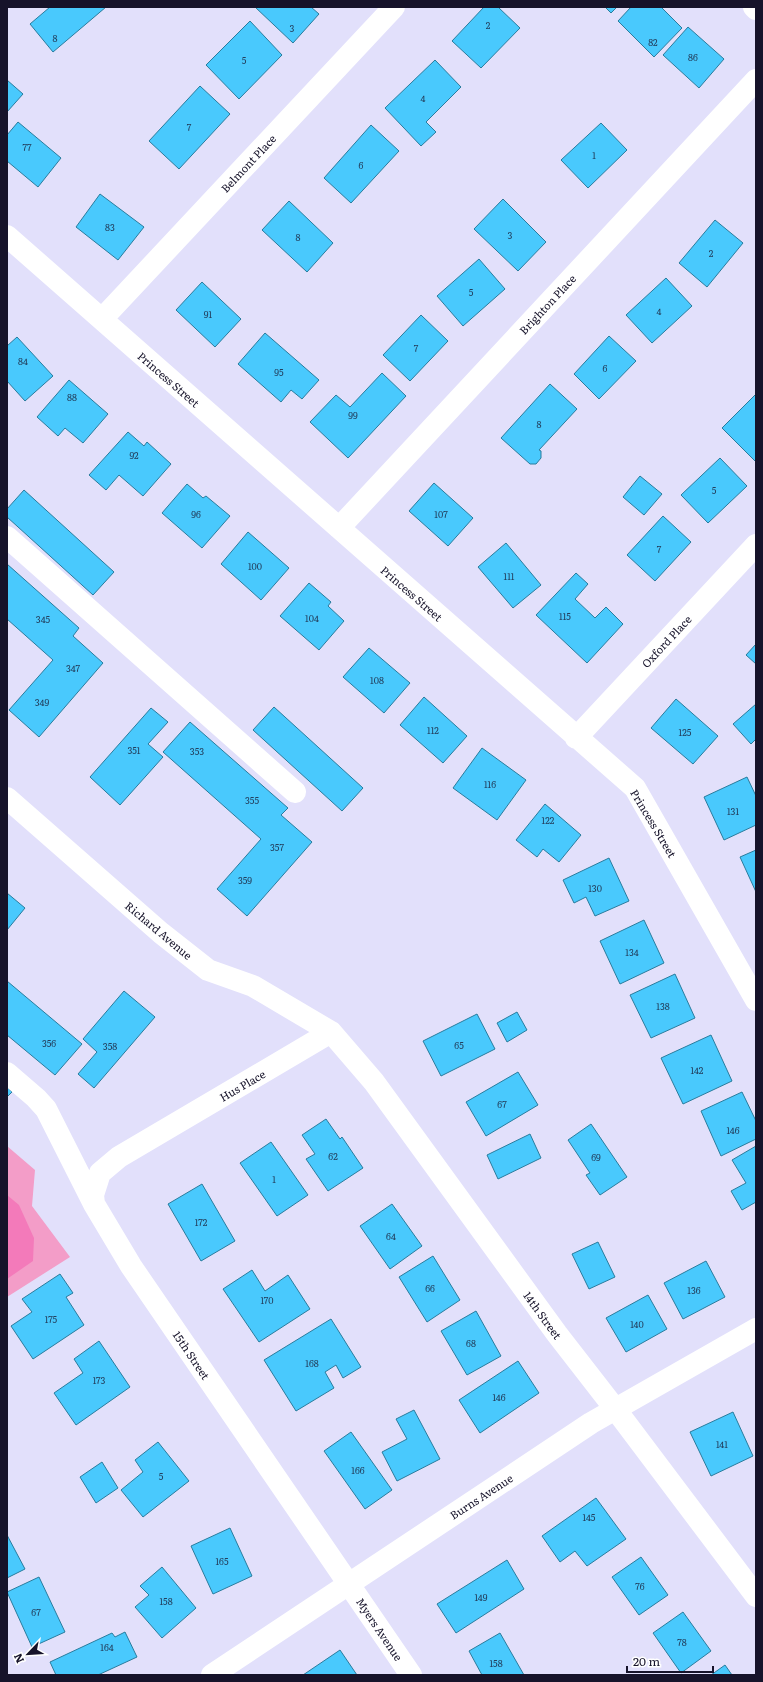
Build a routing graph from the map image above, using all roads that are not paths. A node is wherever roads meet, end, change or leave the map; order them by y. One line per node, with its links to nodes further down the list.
1 (394, 7): 4 (street, Belmont Place)
2 (756, 80): 5 (street, Brighton Place)
3 (7, 236): 4 (street, Princess Street)
4 (102, 319): 5 (street, Princess Street)
5 (339, 528): 8 (street, Princess Street)
6 (7, 537): 9 (street)
7 (756, 545): 8 (street, Oxford Place)
8 (576, 738): 11 (street, Princess Street)
9 (295, 792)
10 (7, 798): 12 (street, Richard Avenue)
11 (756, 1000)
12 (331, 1032): 14 (street, Hus Place); 16 (street, 14th Street)
13 (7, 1073): 14 (street, 15th Street)
14 (94, 1204): 17 (street, 15th Street)
15 (756, 1329): 16 (street, Burns Avenue)
16 (616, 1410): 17 (street, Burns Avenue); 18 (street, 14th Street)
17 (349, 1583): 19 (street, Burns Avenue); 20 (street, Myers Avenue)
18 (756, 1596)
19 (212, 1675)
20 (411, 1675)

